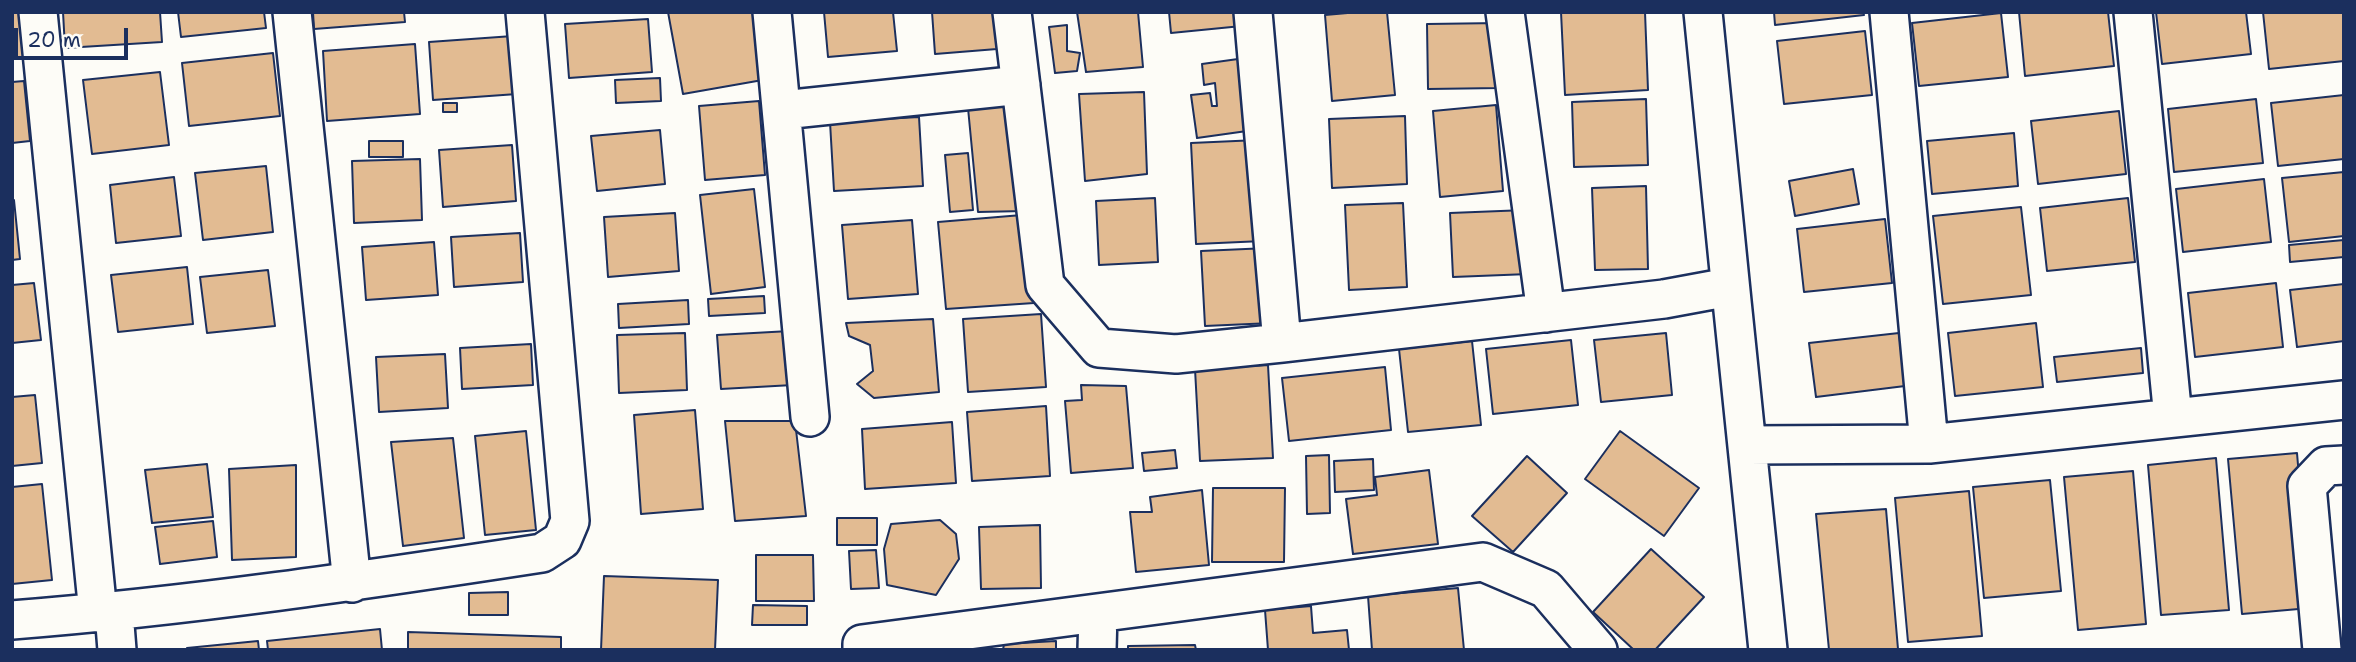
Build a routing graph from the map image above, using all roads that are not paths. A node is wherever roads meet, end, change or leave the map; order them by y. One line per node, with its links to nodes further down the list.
1 (38, 12): 23 (street)
2 (292, 12): 22 (street)
3 (526, 12): 22 (street)
4 (772, 12): 12 (street)
5 (1012, 12): 11 (street)
6 (1253, 12): 15 (street)
7 (1505, 12): 14 (street)
8 (1703, 12): 13 (street)
9 (1889, 12): 19 (street)
10 (2133, 12): 18 (street)
11 (1021, 85): 12 (street); 15 (street)
12 (783, 110): 17 (street)
13 (1729, 287): 14 (street); 20 (street)
14 (1546, 313): 15 (street)
15 (1282, 343)
16 (2344, 400): 18 (street)
17 (810, 417)
18 (2173, 418): 19 (street)
19 (1929, 444): 20 (street)
20 (1748, 445): 30 (street)
21 (2344, 465): 31 (street)
22 (352, 583): 23 (street)
23 (106, 613): 25 (street); 26 (street)
24 (1098, 613): 27 (street); 28 (street); 29 (street)
25 (12, 620)
26 (117, 650)
27 (862, 650)
28 (1097, 650)
29 (1598, 650)
30 (1768, 650)
31 (2322, 650)

